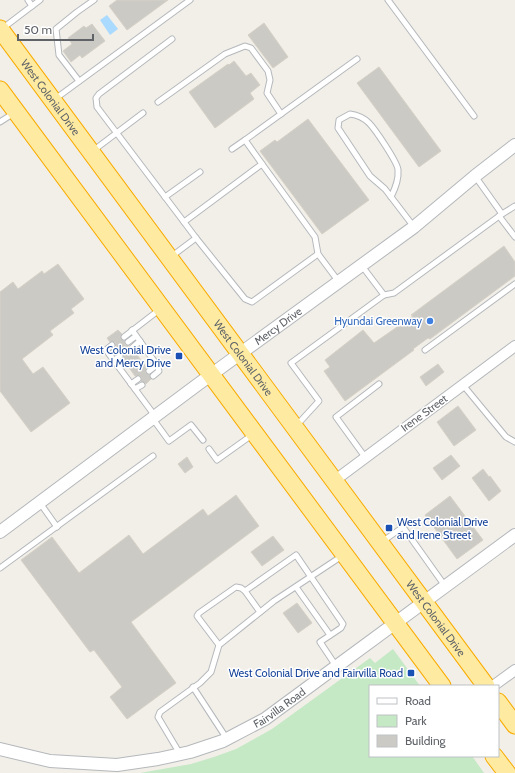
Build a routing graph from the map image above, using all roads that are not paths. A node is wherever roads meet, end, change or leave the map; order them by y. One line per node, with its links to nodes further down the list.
1 (28, 0): 6 (lane)
2 (40, 0): 6 (lane)
3 (94, 0): 10 (lane)
4 (190, 0): 10 (lane)
5 (388, 0): 17 (lane)
6 (32, 6): 7 (lane)
7 (0, 29): 12 (highway, West Colonial Drive)
8 (172, 39): 19 (lane)
9 (357, 59): 16 (lane)
10 (79, 81): 12 (lane)
11 (0, 90): 14 (highway)
12 (53, 101): 23 (highway, West Colonial Drive)
13 (158, 102): 16 (lane)
14 (16, 111): 18 (lane); 41 (highway)
15 (142, 113): 19 (lane)
16 (281, 114): 20 (lane)
17 (474, 116)
18 (0, 122)
19 (117, 133): 23 (lane); 27 (lane)
20 (245, 140): 22 (lane); 24 (lane)
21 (515, 145): 26 (street, Mercy Drive)
22 (232, 149)
23 (91, 152): 36 (highway, West Colonial Drive)
24 (262, 164): 31 (lane); 35 (lane)
25 (200, 172): 27 (lane)
26 (474, 176): 30 (lane); 32 (street, Mercy Drive)
27 (165, 197): 31 (lane)
28 (391, 197): 28 (lane); 32 (lane)
29 (515, 206): 30 (lane)
30 (501, 215): 33 (lane); 40 (lane)
31 (184, 222): 34 (lane)
32 (414, 227): 37 (street, Mercy Drive)
33 (515, 237)
34 (196, 238): 35 (lane); 36 (lane)
35 (318, 254): 38 (lane)
36 (169, 258): 52 (highway, West Colonial Drive)
37 (362, 265): 38 (street, Mercy Drive); 40 (lane)
38 (339, 282): 52 (street, Mercy Drive)
39 (515, 284): 51 (lane)
40 (384, 295): 67 (lane)
41 (162, 308): 42 (lane); 58 (highway)
42 (132, 330): 43 (lane); 44 (lane)
43 (136, 336): 45 (lane); 46 (lane)
44 (124, 337)
45 (140, 341): 49 (lane); 56 (lane)
46 (128, 342)
47 (112, 345): 53 (lane)
48 (515, 346): 64 (street, Irene Street)
49 (132, 348)
50 (116, 350): 53 (lane)
51 (425, 350)
52 (240, 354): 58 (street, Mercy Drive); 67 (highway, West Colonial Drive)
53 (110, 355): 55 (lane)
54 (120, 356): 55 (lane)
55 (114, 360): 61 (lane)
56 (157, 365): 57 (lane); 59 (lane)
57 (149, 371)
58 (211, 375): 66 (street, Mercy Drive); 68 (highway)
59 (153, 376)
60 (138, 379): 61 (lane)
61 (131, 384): 65 (lane)
62 (379, 384): 73 (lane)
63 (142, 385): 65 (lane)
64 (463, 385): 70 (lane); 73 (street, Irene Street)
65 (135, 389): 66 (lane)
66 (153, 417): 69 (lane); 75 (street, Mercy Drive)
67 (295, 428): 74 (highway, West Colonial Drive)
68 (254, 433): 71 (lane); 80 (highway)
69 (203, 440)
70 (515, 442)
71 (209, 449)
72 (153, 456): 76 (lane)
73 (365, 457): 74 (street, Irene Street)
74 (334, 481): 79 (highway, West Colonial Drive)
75 (39, 503): 76 (lane); 77 (street, Mercy Drive)
76 (57, 527): 81 (lane)
77 (0, 532)
78 (515, 535): 83 (street, Fairvilla Road)
79 (381, 544): 83 (lane); 86 (highway, West Colonial Drive)
80 (344, 554): 82 (lane); 88 (highway)
81 (2, 566)
82 (311, 577): 84 (lane); 85 (lane); 89 (lane)
83 (446, 586): 86 (street, Fairvilla Road)
84 (296, 587): 87 (lane); 89 (lane)
85 (245, 591): 87 (lane); 90 (lane)
86 (424, 602): 88 (street, Fairvilla Road); 94 (highway, West Colonial Drive)
87 (260, 612): 90 (lane)
88 (396, 624): 91 (street, Fairvilla Road); 93 (highway)
89 (330, 635): 91 (lane)
90 (219, 645): 96 (lane)
91 (337, 667): 99 (street, Fairvilla Road)
92 (515, 670): 95 (street)
93 (441, 685)
94 (485, 685)
95 (494, 685)
96 (193, 688): 99 (lane); 101 (lane)
97 (499, 703): 98 (highway)
98 (515, 725)
99 (227, 739): 101 (street, Fairvilla Road)
100 (0, 749): 101 (street, Fairvilla Road)
101 (180, 755)
102 (495, 757): 103 (highway)
103 (507, 773)

